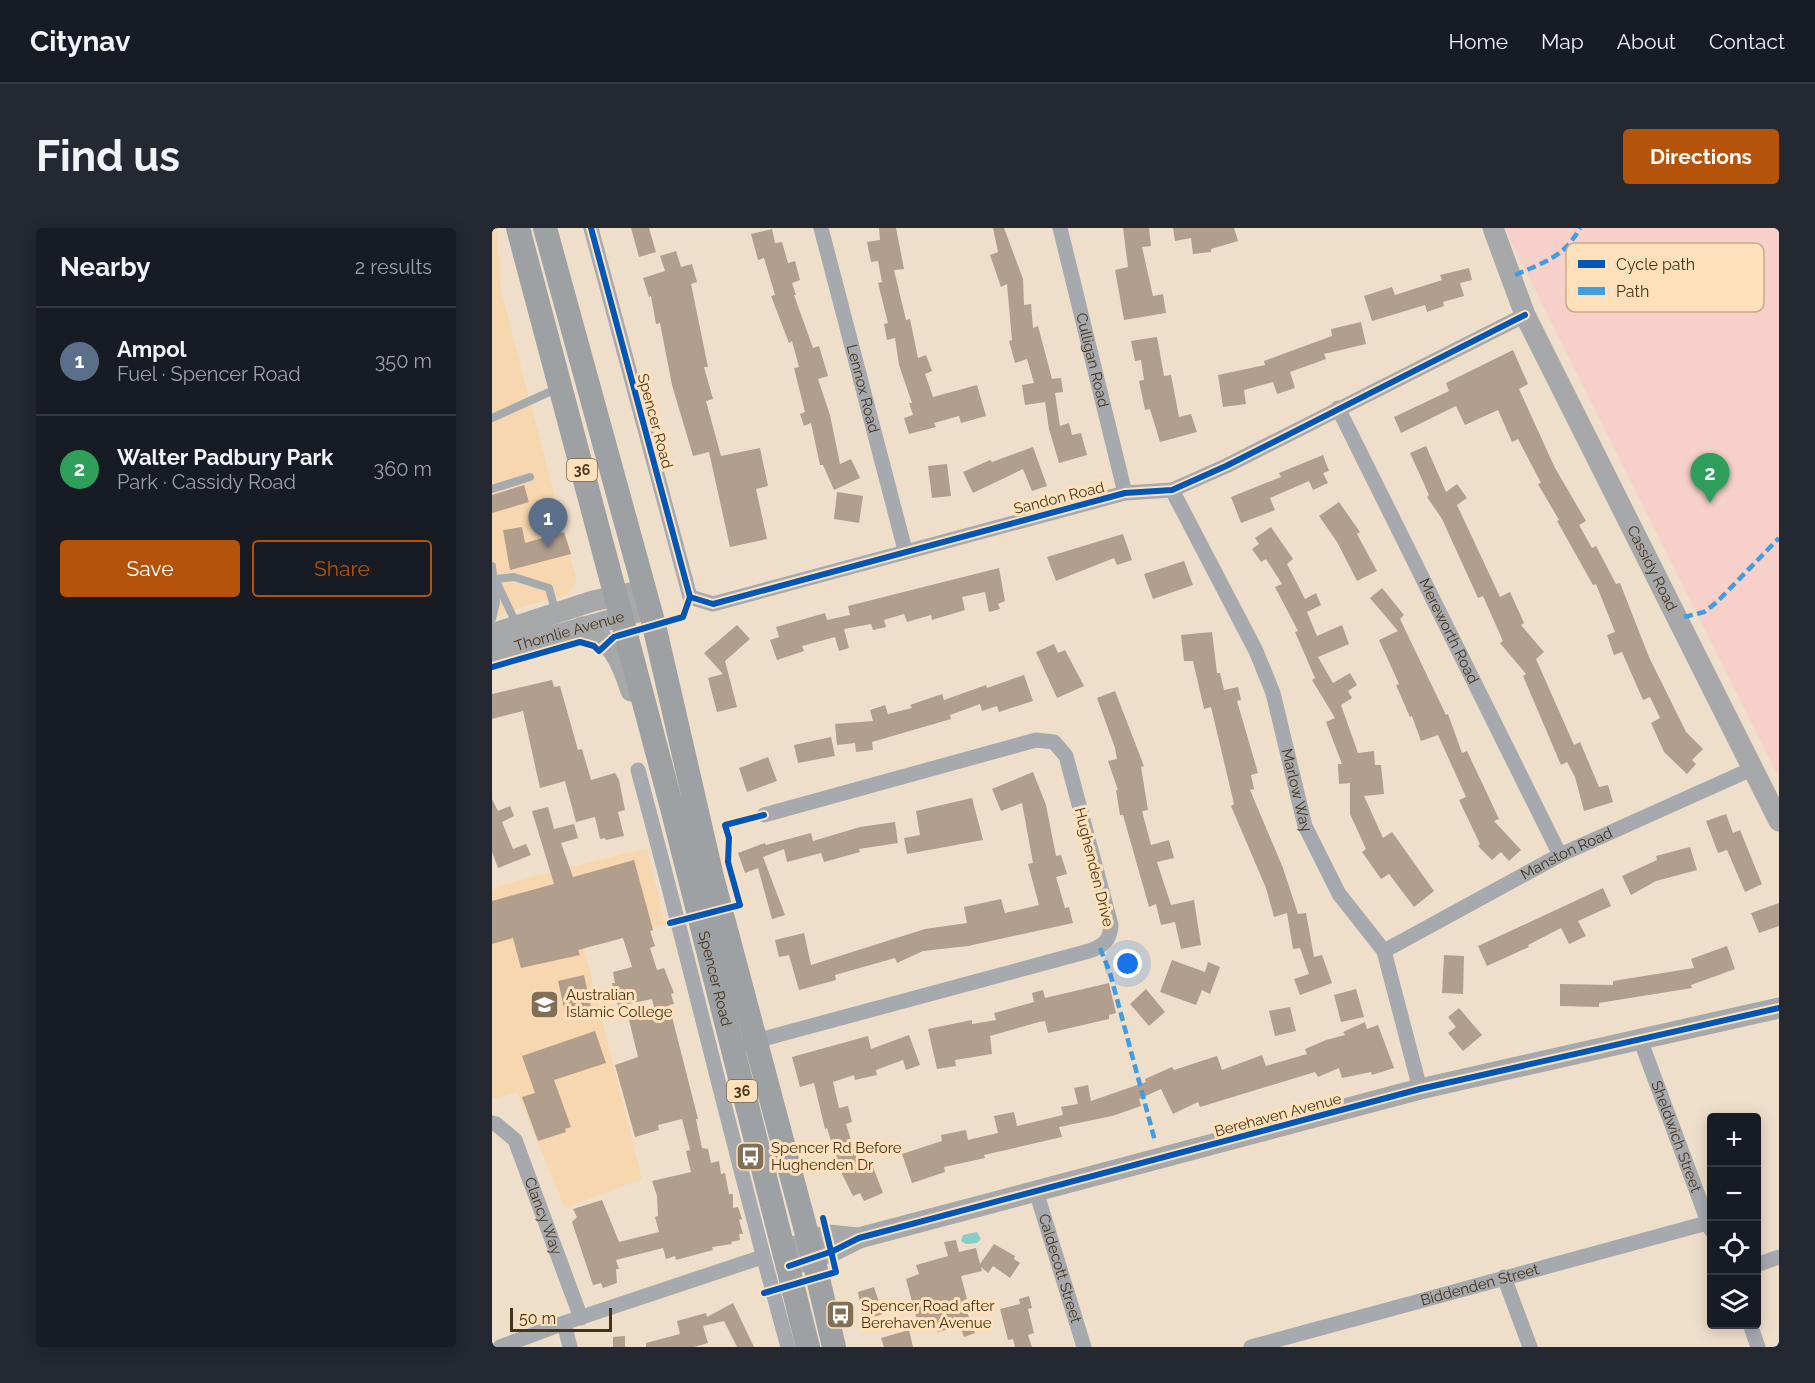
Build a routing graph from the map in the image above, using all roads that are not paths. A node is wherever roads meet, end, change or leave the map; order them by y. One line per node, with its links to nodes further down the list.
1 (518, 228): 9 (main road, Spencer Road / 36)
2 (544, 228): 9 (main road); 19 (main road, Spencer Road / 36)
3 (591, 228): 20 (street, Spencer Road)
4 (821, 228): 16 (street, Lennox Road)
5 (1060, 228): 15 (street, Culligan Road)
6 (1478, 228): 8 (street, Cassidy Road)
7 (1492, 228): 8 (street, Cassidy Road)
8 (1525, 315): 10 (street, Sandon Road); 29 (street, Cassidy Road)
9 (561, 388): 11 (lane); 21 (main road, Spencer Road / 36)
10 (1338, 408): 14 (street, Sandon Road); 33 (street, Mereworth Road)
11 (492, 418)
12 (530, 477): 13 (lane)
13 (492, 489)
14 (1172, 490): 15 (street, Sandon Road); 34 (street, Marlow Way)
15 (1125, 493): 16 (street, Sandon Road)
16 (905, 550): 20 (street, Sandon Road)
17 (492, 566): 18 (lane)
18 (495, 579): 22 (lane); 23 (lane); 26 (lane)
19 (646, 599): 21 (street, Thornlie Avenue); 37 (main road, Spencer Road / 36)
20 (713, 603)
21 (617, 606): 22 (street, Thornlie Avenue); 24 (street, Thornlie Avenue); 28 (main road, Spencer Road / 36)
22 (556, 613): 26 (street, Thornlie Avenue)
23 (492, 619)
24 (582, 627): 26 (street, Thornlie Avenue); 28 (street)
25 (492, 634): 26 (street, Thornlie Avenue)
26 (520, 635): 27 (street, Thornlie Avenue)
27 (492, 655)
28 (646, 712): 38 (main road, Spencer Road / 36)
29 (1754, 768): 32 (street, Cassidy Road); 33 (street, Manston Road)
30 (638, 770): 45 (street, Spencer Road)
31 (764, 815): 37 (street, Hughenden Drive)
32 (1779, 821)
33 (1560, 855): 34 (street, Manston Road)
34 (1384, 951): 39 (street, Marlow Way)
35 (1779, 1008): 36 (street, Berehaven Avenue)
36 (1640, 1039): 39 (street, Berehaven Avenue); 42 (street, Sheldwich Street)
37 (756, 1040): 38 (street, Hughenden Drive); 44 (main road, Spencer Road / 36)
38 (731, 1049): 47 (main road, Spencer Road / 36)
39 (1419, 1089): 41 (street, Berehaven Avenue)
40 (492, 1124): 50 (street, Clancy Way)
41 (1036, 1191): 44 (street, Berehaven Avenue); 59 (street, Caldecott Street)
42 (1707, 1223)
43 (1707, 1228): 49 (street, Biddenden Street)
44 (811, 1250): 47 (street, Berehaven Avenue); 58 (main road, Spencer Road / 36)
45 (762, 1257): 50 (street); 56 (street, Spencer Road)
46 (1779, 1257): 48 (street)
47 (787, 1258): 57 (main road, Spencer Road / 36)
48 (1761, 1263)
49 (1504, 1277): 53 (street, Biddenden Street); 61 (street)
50 (582, 1318): 51 (street)
51 (564, 1323): 54 (street); 55 (street)
52 (1752, 1329): 62 (street)
53 (1301, 1341): 60 (street, Biddenden Street)
54 (500, 1347)
55 (570, 1347)
56 (788, 1347)
57 (808, 1347)
58 (834, 1347)
59 (1084, 1347)
60 (1251, 1347)
61 (1530, 1347)
62 (1758, 1347)

